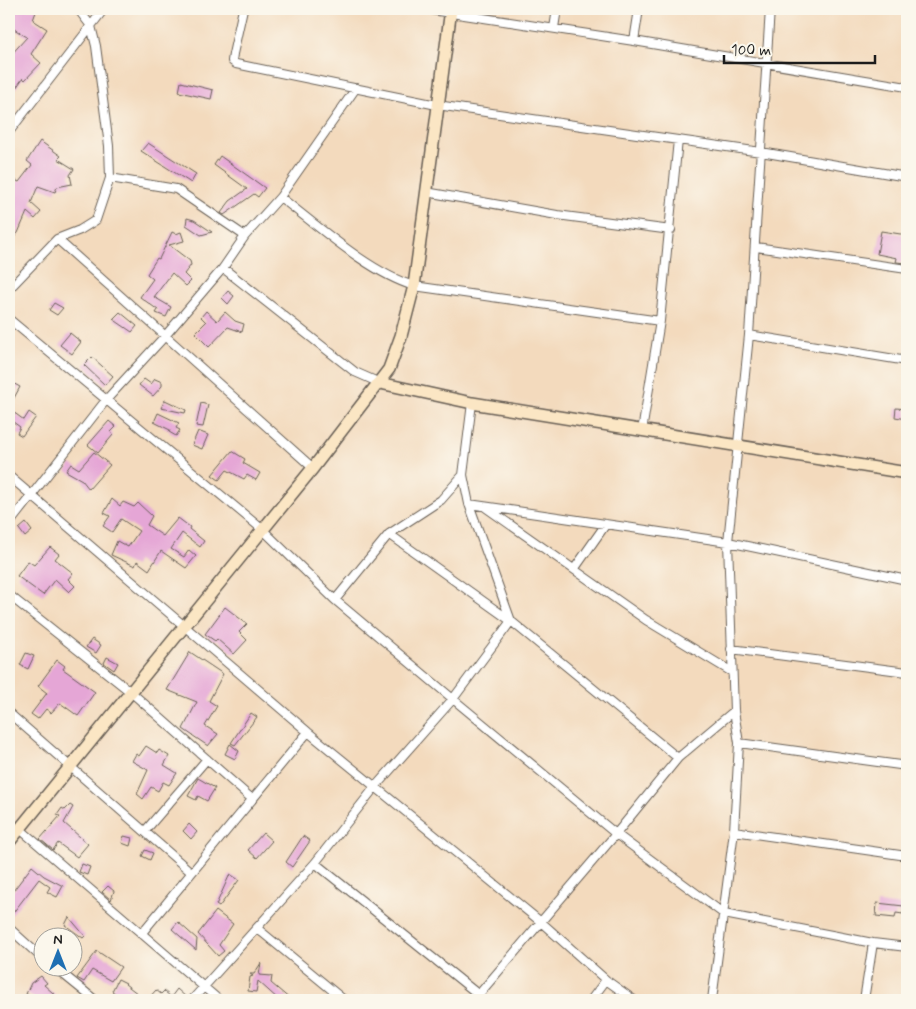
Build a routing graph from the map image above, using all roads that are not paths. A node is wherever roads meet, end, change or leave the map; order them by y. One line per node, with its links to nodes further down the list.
1 (78, 9): 9 (street)
2 (104, 9): 9 (street)
3 (244, 9): 14 (street)
4 (425, 9): 8 (street)
5 (557, 9): 10 (street)
6 (639, 9): 11 (street)
7 (770, 9): 12 (street)
8 (451, 11): 10 (street); 15 (main road)
9 (91, 26): 16 (street); 20 (street)
10 (554, 28): 11 (street)
11 (634, 41): 12 (street)
12 (766, 62): 13 (street); 18 (street)
13 (907, 87)
14 (356, 88): 15 (street); 22 (street)
15 (438, 105): 17 (street); 21 (main road)
16 (9, 132)
17 (678, 140): 18 (street); 23 (street)
18 (761, 152): 19 (street); 26 (street)
19 (907, 177)
20 (110, 178): 24 (street); 25 (street)
21 (426, 192): 23 (street); 29 (main road)
22 (280, 197): 24 (street); 29 (street)
23 (671, 230): 32 (street)
24 (245, 236): 27 (street)
25 (57, 239): 30 (street); 34 (street)
26 (756, 247): 28 (street); 33 (street)
27 (222, 268): 34 (street); 36 (street)
28 (907, 269)
29 (414, 286): 32 (street); 36 (main road)
30 (9, 289)
31 (9, 319): 37 (street)
32 (660, 321): 39 (street)
33 (749, 334): 35 (street); 40 (street)
34 (165, 336): 37 (street); 41 (street)
35 (907, 361)
36 (380, 383): 38 (main road); 41 (main road)
37 (106, 400): 45 (street); 50 (street)
38 (472, 403): 39 (main road); 43 (street)
39 (642, 431): 40 (main road)
40 (738, 446): 42 (main road); 52 (street)
41 (313, 468): 50 (main road)
42 (907, 473)
43 (463, 475): 46 (street); 51 (street)
44 (9, 476): 45 (street)
45 (32, 496): 48 (street); 58 (street)
46 (469, 504): 47 (street); 57 (street)
47 (483, 506): 49 (street); 53 (street)
48 (9, 524)
49 (606, 524): 52 (street); 53 (street)
50 (263, 530): 56 (street); 58 (main road)
51 (389, 534): 56 (street); 57 (street)
52 (728, 542): 54 (street); 59 (street)
53 (575, 568): 60 (street)
54 (907, 580)
55 (9, 595): 62 (street)
56 (335, 600): 63 (street)
57 (512, 621): 63 (street); 68 (street)
58 (186, 626): 62 (main road); 66 (street)
59 (731, 649): 60 (street); 61 (street)
60 (732, 672): 64 (street)
61 (907, 672)
62 (132, 692): 69 (street); 70 (main road)
63 (453, 699): 72 (street); 77 (street)
64 (734, 712): 67 (street); 68 (street)
65 (9, 714): 70 (street)
66 (308, 732): 72 (street); 73 (street)
67 (739, 743): 71 (street); 76 (street)
68 (678, 758): 77 (street)
69 (207, 759): 73 (street); 75 (street)
70 (71, 766): 74 (main road); 75 (street)
71 (907, 766)
72 (375, 787): 80 (street); 83 (street)
73 (252, 800): 81 (street)
74 (20, 829): 78 (main road); 86 (street)
75 (145, 831): 81 (street)
76 (734, 831): 79 (street); 82 (street)
77 (616, 834): 82 (street); 83 (street)
78 (9, 842)
79 (907, 856)
80 (315, 863): 85 (street); 93 (street)
81 (191, 872): 86 (street)
82 (724, 914): 87 (street); 100 (street)
83 (541, 922): 91 (street); 93 (street)
84 (9, 928): 89 (street)
85 (258, 929): 92 (street); 97 (street)
86 (141, 934): 92 (street)
87 (873, 943): 88 (street); 101 (street)
88 (907, 947)
89 (32, 949)
90 (66, 976): 94 (street)
91 (606, 980): 98 (street); 99 (street)
92 (205, 986): 95 (street); 96 (street)
93 (477, 998)
94 (95, 1000)
95 (192, 1000)
96 (219, 1000)
97 (344, 1000)
98 (590, 1000)
99 (634, 1000)
100 (712, 1000)
101 (864, 1000)

